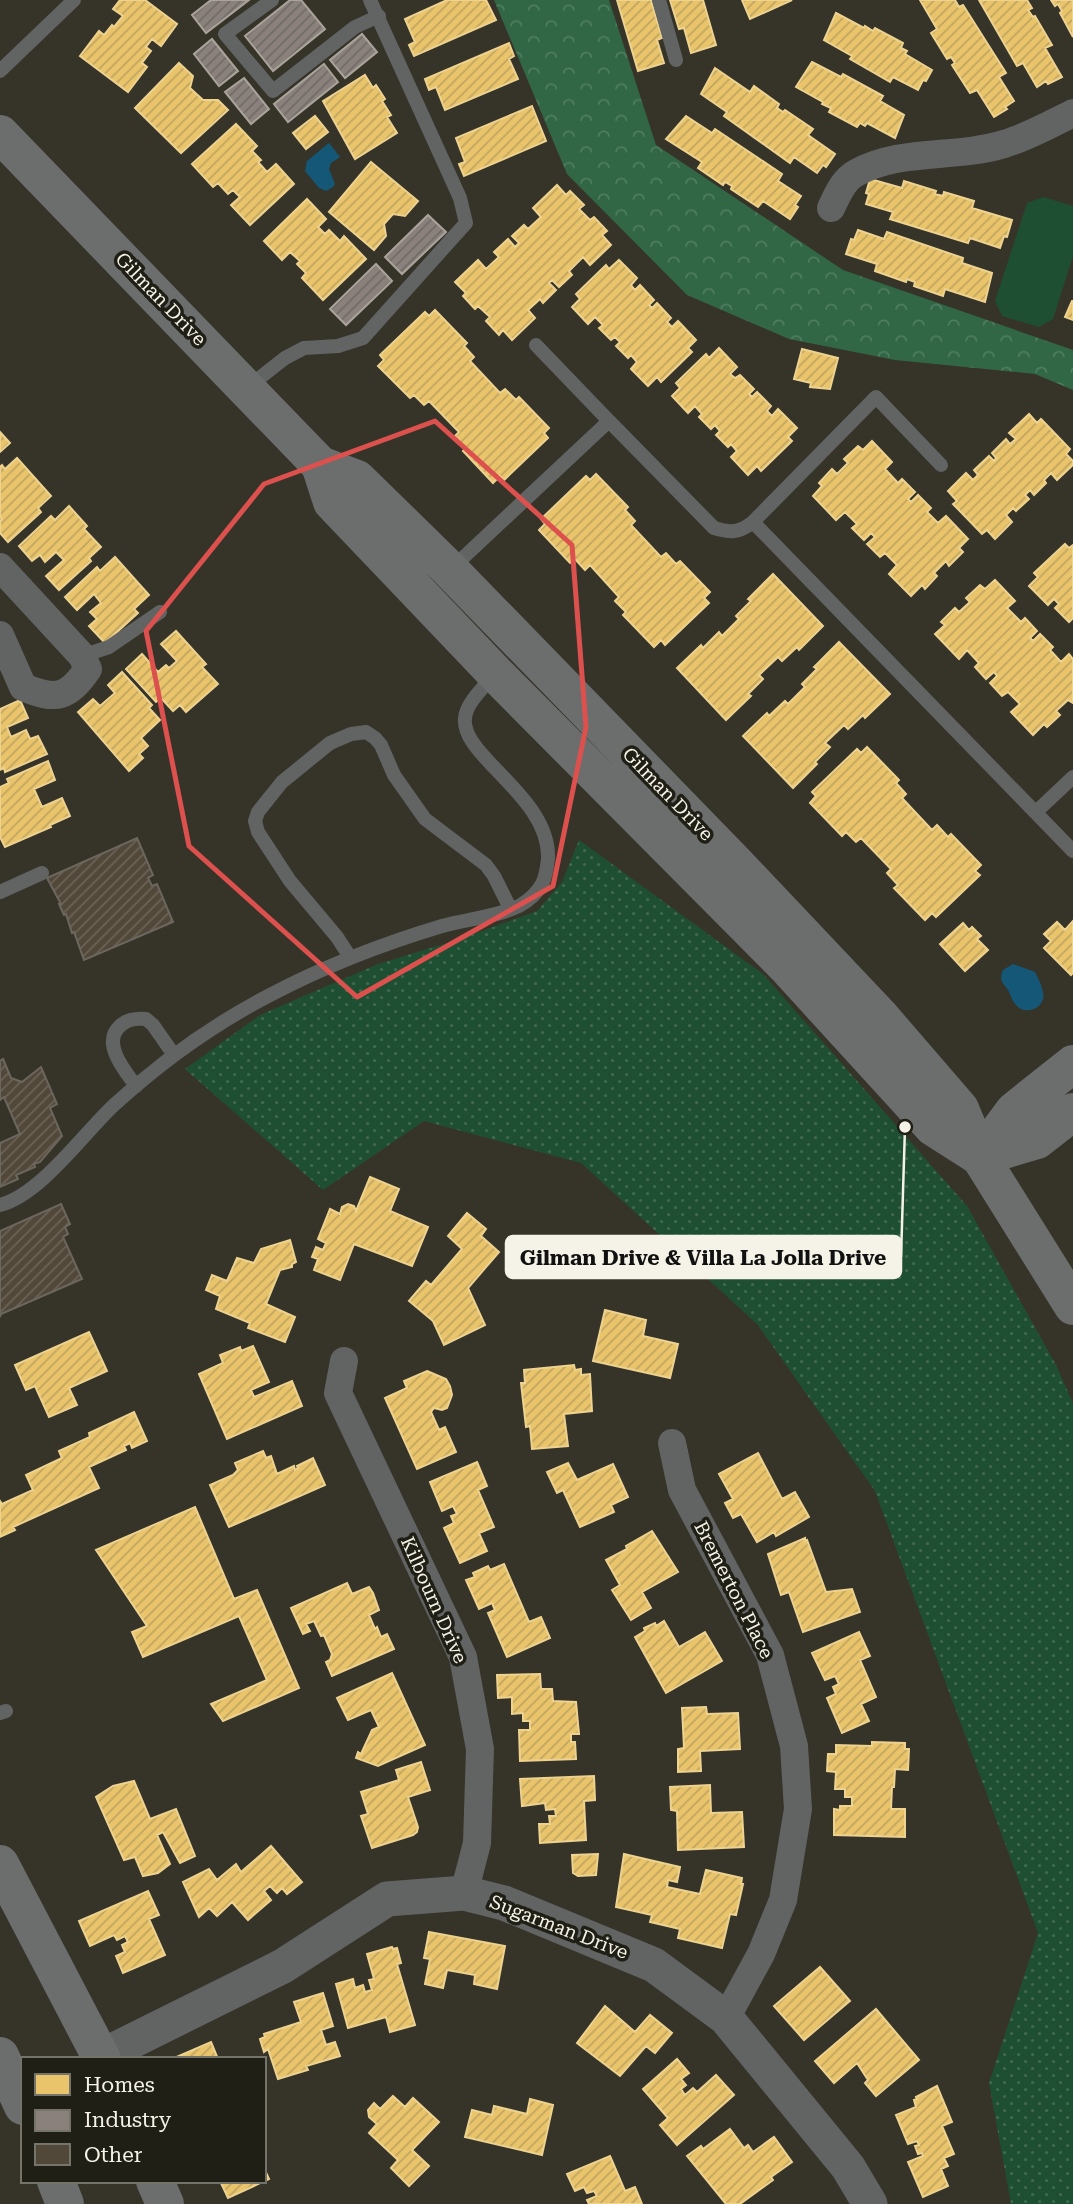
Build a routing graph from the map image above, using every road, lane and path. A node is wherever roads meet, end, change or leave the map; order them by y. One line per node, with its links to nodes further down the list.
1 (74, 0): 7 (lane)
2 (272, 0): 5 (lane)
3 (370, 0): 5 (lane)
4 (659, 0): 6 (lane)
5 (379, 16): 12 (lane)
6 (676, 60)
7 (0, 71)
8 (1073, 113): 10 (street)
9 (0, 134): 12 (main road, Gilman Drive)
10 (831, 208)
11 (536, 345): 13 (lane)
12 (247, 387): 14 (main road, Gilman Drive)
13 (609, 421): 16 (lane); 18 (lane)
14 (320, 465): 18 (main road, Gilman Drive); 22 (main road, Gilman Drive)
15 (941, 465): 16 (lane)
16 (752, 522): 24 (lane)
17 (0, 567): 21 (street)
18 (450, 570): 34 (main road, Gilman Drive)
19 (160, 611): 21 (lane)
20 (0, 635): 21 (street)
21 (82, 656)
22 (495, 673): 28 (lane); 34 (main road, Gilman Drive)
23 (1073, 776): 24 (lane)
24 (1036, 812): 25 (lane)
25 (1073, 851)
26 (41, 873): 27 (lane)
27 (0, 892)
28 (510, 908): 29 (lane); 29 (lane)
29 (350, 957): 30 (lane)
30 (174, 1055): 32 (lane); 32 (lane)
31 (1073, 1064): 34 (main road)
32 (135, 1086): 35 (lane)
33 (1073, 1112): 34 (main road)
34 (980, 1157): 36 (main road, Gilman Drive)
35 (0, 1205)
36 (1073, 1306)
37 (344, 1361): 40 (street, Kilbourn Drive)
38 (672, 1443): 41 (street, Bremerton Place)
39 (0, 1864): 43 (main road)
40 (464, 1893): 41 (street, Sugarman Drive); 44 (street, Sugarman Drive)
41 (726, 2018): 50 (street, Sugarman Drive)
42 (0, 2056): 45 (main road)
43 (98, 2057)
44 (101, 2057)
45 (16, 2101)
46 (56, 2183): 48 (main road)
47 (156, 2183): 49 (main road)
48 (65, 2204)
49 (165, 2204)
50 (870, 2204)

